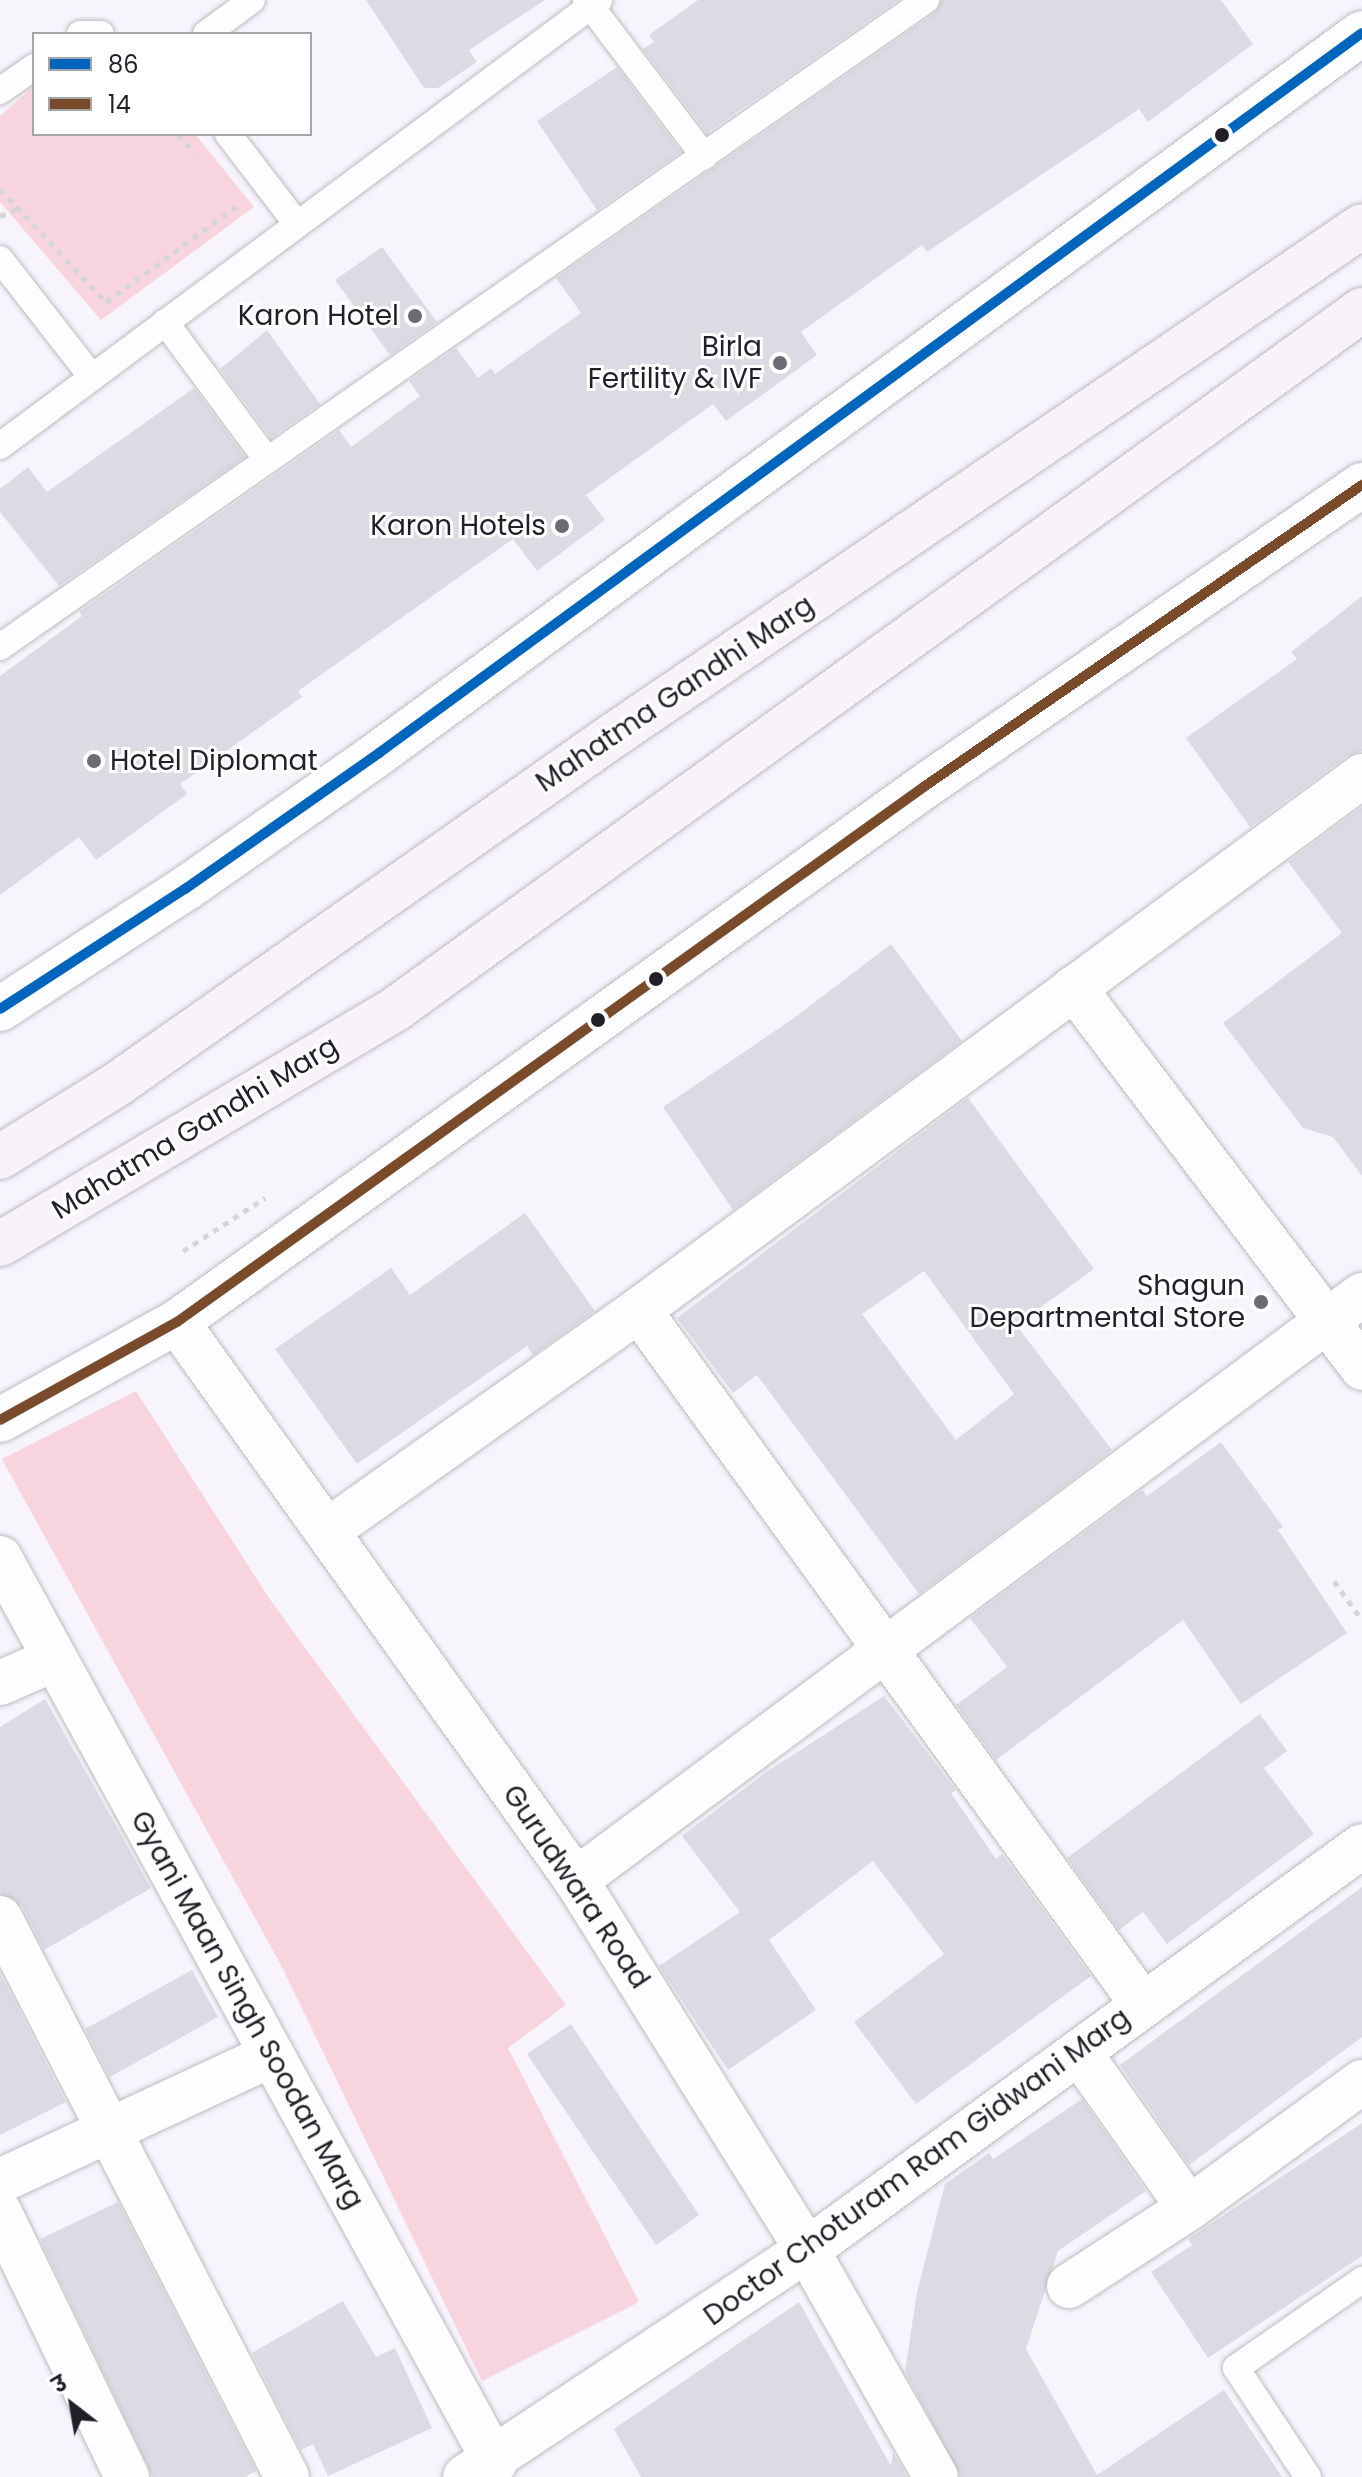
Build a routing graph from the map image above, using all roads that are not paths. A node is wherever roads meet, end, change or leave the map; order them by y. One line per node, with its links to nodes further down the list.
1 (252, 0): 4 (lane)
2 (926, 0): 9 (lane)
3 (592, 2): 9 (lane); 10 (lane)
4 (209, 32)
5 (1362, 33): 23 (street)
6 (32, 68): 7 (lane)
7 (0, 91)
8 (230, 136): 10 (lane)
9 (704, 156): 18 (lane)
10 (297, 224): 14 (lane)
11 (1359, 227): 24 (main road, Mahatma Gandhi Marg)
12 (0, 259): 16 (lane)
13 (1362, 310): 15 (main road, Mahatma Gandhi Marg)
14 (165, 322): 16 (lane); 18 (lane)
15 (1343, 330): 25 (main road, Mahatma Gandhi Marg)
16 (92, 377): 17 (lane)
17 (0, 446)
18 (267, 460): 20 (lane)
19 (1362, 485): 29 (street)
20 (0, 647)
21 (1362, 776): 22 (street)
22 (1074, 988): 27 (street); 28 (street)
23 (0, 1009)
24 (0, 1157)
25 (0, 1244)
26 (1362, 1295): 28 (street)
27 (639, 1310): 32 (street); 34 (street)
28 (1326, 1320): 30 (street); 34 (street)
29 (177, 1322): 31 (street); 32 (street, Gurudwara Road)
30 (1362, 1368)
31 (0, 1420)
32 (327, 1531): 38 (street, Gurudwara Road)
33 (0, 1558): 35 (street, Gyani Maan Singh Soodan Marg)
34 (889, 1651): 38 (street); 40 (street)
35 (55, 1659): 36 (street); 42 (street, Gyani Maan Singh Soodan Marg)
36 (0, 1683)
37 (1362, 1846): 40 (street, Doctor Choturam Ram Gidwani Marg)
38 (576, 1880): 48 (street, Gurudwara Road)
39 (0, 1918): 44 (street)
40 (1143, 2005): 41 (street, Doctor Choturam Ram Gidwani Marg)
41 (1079, 2052): 46 (street); 48 (street, Doctor Choturam Ram Gidwani Marg)
42 (272, 2055): 44 (street); 51 (street, Gyani Maan Singh Soodan Marg)
43 (1362, 2082): 46 (street)
44 (110, 2131): 45 (street); 53 (street)
45 (0, 2181)
46 (1189, 2208): 50 (street)
47 (0, 2213): 52 (street)
48 (807, 2250): 51 (street, Doctor Choturam Ram Gidwani Marg); 54 (street, Gurudwara Road)
49 (1362, 2280): 55 (lane)
50 (1069, 2286)
51 (480, 2469)
52 (127, 2477)
53 (287, 2477)
54 (936, 2477)
55 (1308, 2477)

